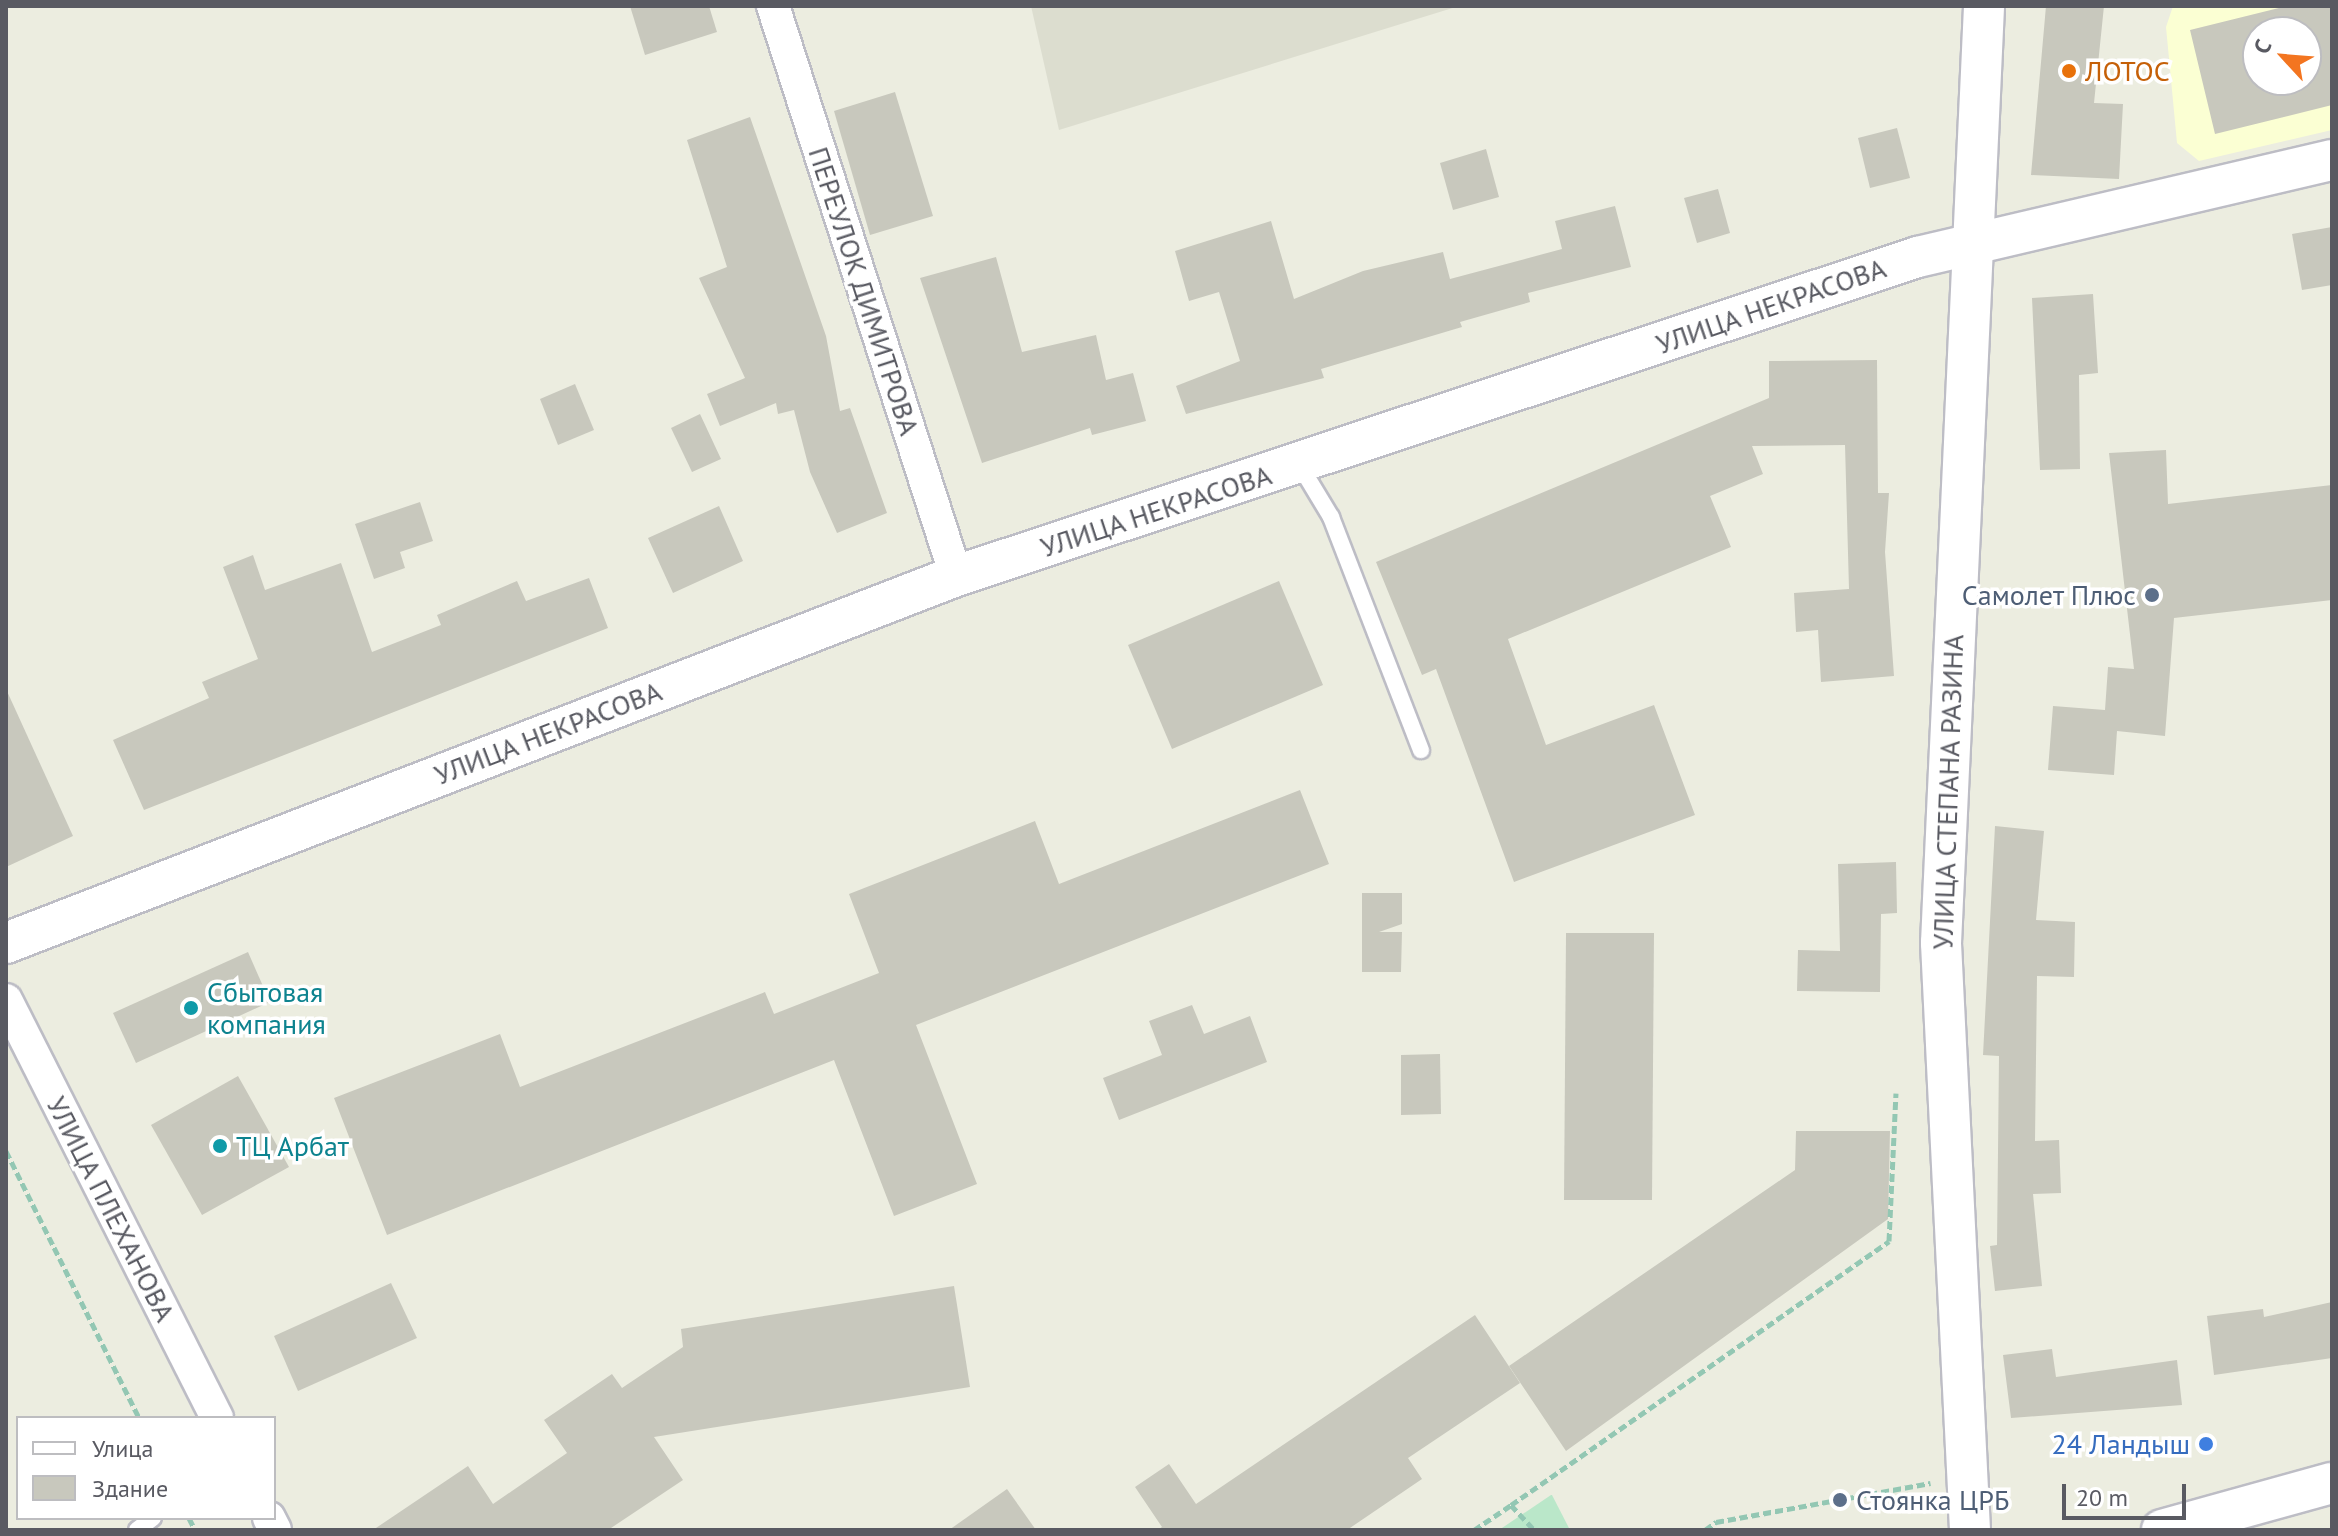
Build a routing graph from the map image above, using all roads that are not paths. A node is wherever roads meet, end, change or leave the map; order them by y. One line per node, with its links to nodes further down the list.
1 (773, 6): 6 (street, ПЕРЕУЛОК ДИМИТРОВА)
2 (1984, 6): 4 (street, УЛИЦА СТЕПАНА РАЗИНА)
3 (2332, 160): 4 (street, УЛИЦА НЕКРАСОВА)
4 (1977, 248): 5 (street, УЛИЦА НЕКРАСОВА); 12 (street, УЛИЦА СТЕПАНА РАЗИНА)
5 (1299, 464): 6 (street, УЛИЦА НЕКРАСОВА); 7 (lane)
6 (956, 576): 8 (street, УЛИЦА НЕКРАСОВА)
7 (1421, 750)
8 (6, 943)
9 (6, 1000): 10 (street, УЛИЦА ПЛЕХАНОВА)
10 (216, 1416)
11 (2332, 1483): 13 (street)
12 (1970, 1530)
13 (2162, 1530)

